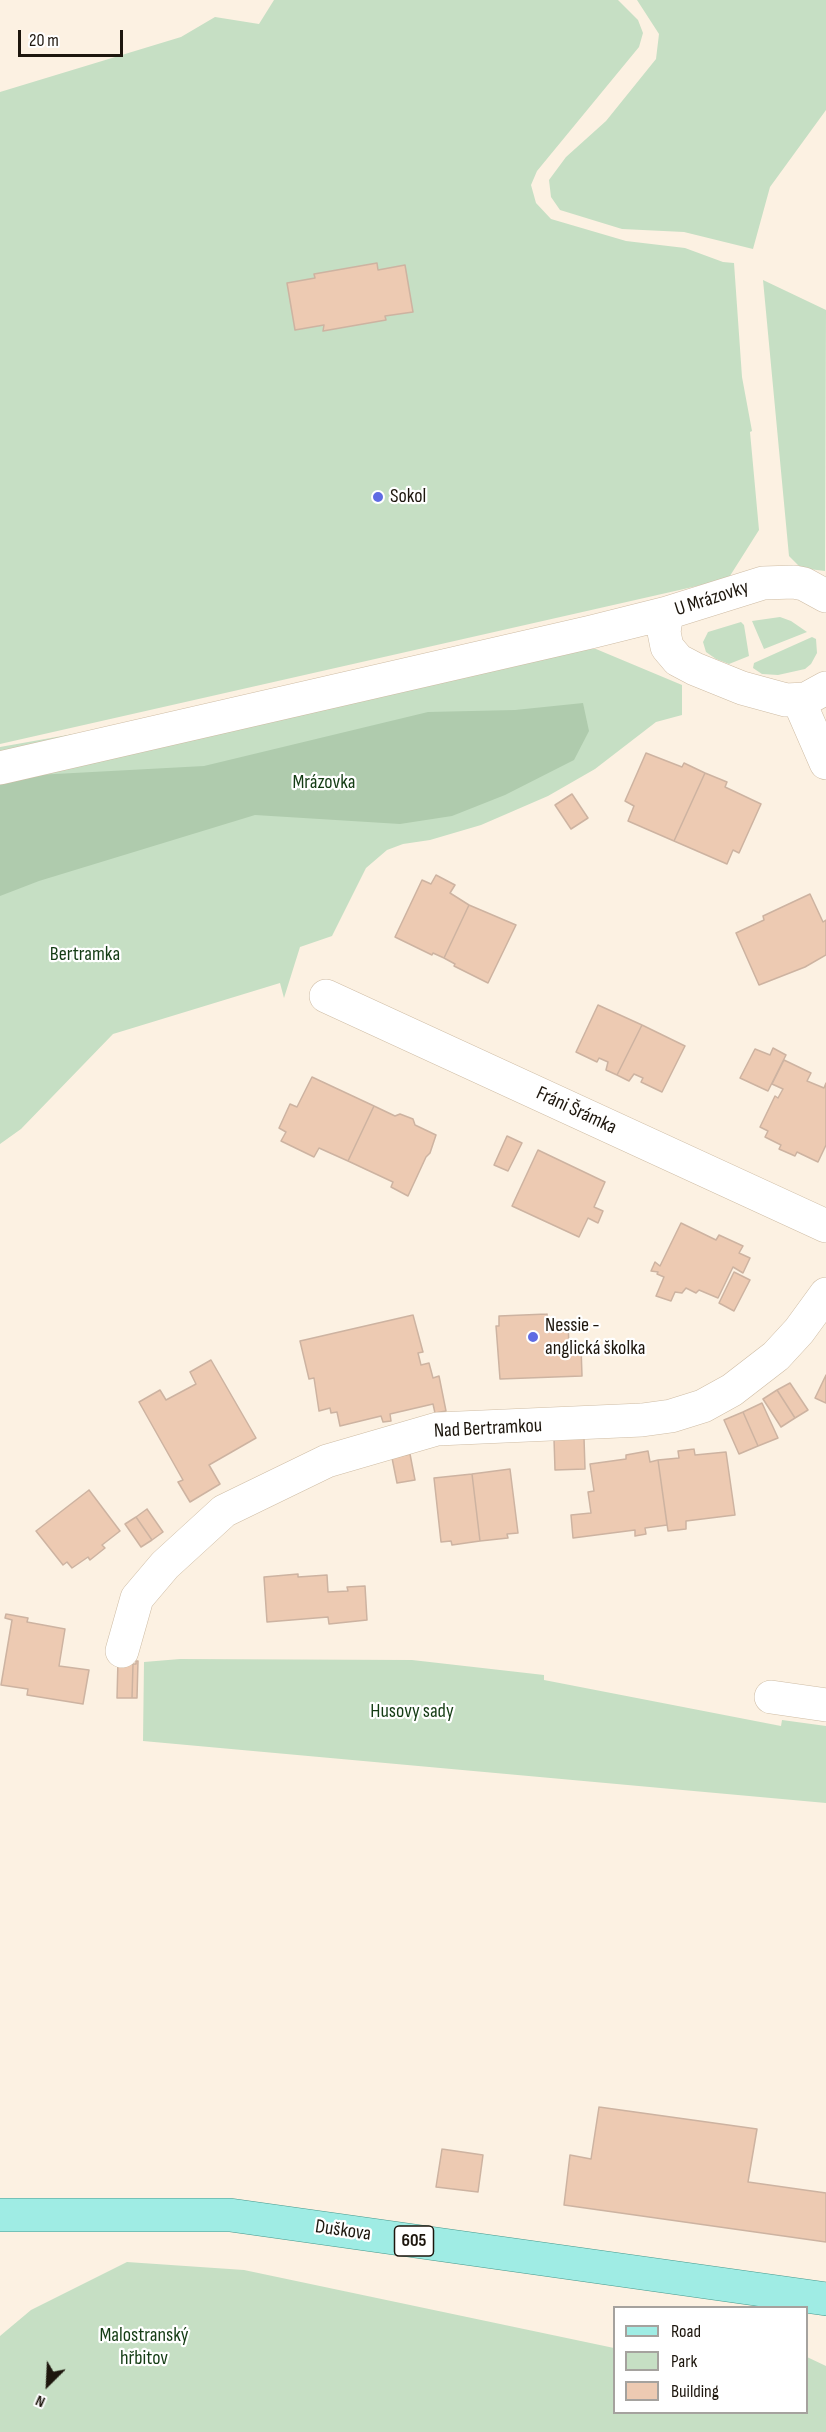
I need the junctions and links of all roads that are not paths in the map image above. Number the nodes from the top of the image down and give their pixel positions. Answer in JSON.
{"nodes":[{"id":1,"x":826,"y":596,"type":"edge"},
{"id":2,"x":667,"y":613,"type":"junction"},
{"id":3,"x":812,"y":694,"type":"edge"},
{"id":4,"x":826,"y":763,"type":"edge"},
{"id":5,"x":0,"y":768,"type":"edge"},
{"id":6,"x":326,"y":996,"type":"dead end"},
{"id":7,"x":826,"y":1227,"type":"edge"},
{"id":8,"x":826,"y":1294,"type":"edge"},
{"id":9,"x":122,"y":1651,"type":"dead end"},
{"id":10,"x":771,"y":1696,"type":"dead end"},
{"id":11,"x":826,"y":1705,"type":"edge"},
{"id":12,"x":0,"y":2215,"type":"edge"},
{"id":13,"x":826,"y":2299,"type":"edge"}],
"edges":[{"from":1,"to":2,"type":"street","name":"U Mrázovky"},
{"from":2,"to":3,"type":"street","name":"U Mrázovky"},
{"from":2,"to":5,"type":"street"},
{"from":3,"to":4,"type":"street"},
{"from":6,"to":7,"type":"street","name":"Fráni Šrámka"},
{"from":8,"to":9,"type":"street","name":"Nad Bertramkou"},
{"from":10,"to":11,"type":"street"},
{"from":12,"to":13,"type":"main road","name":"Duškova","number":"605"}]}
